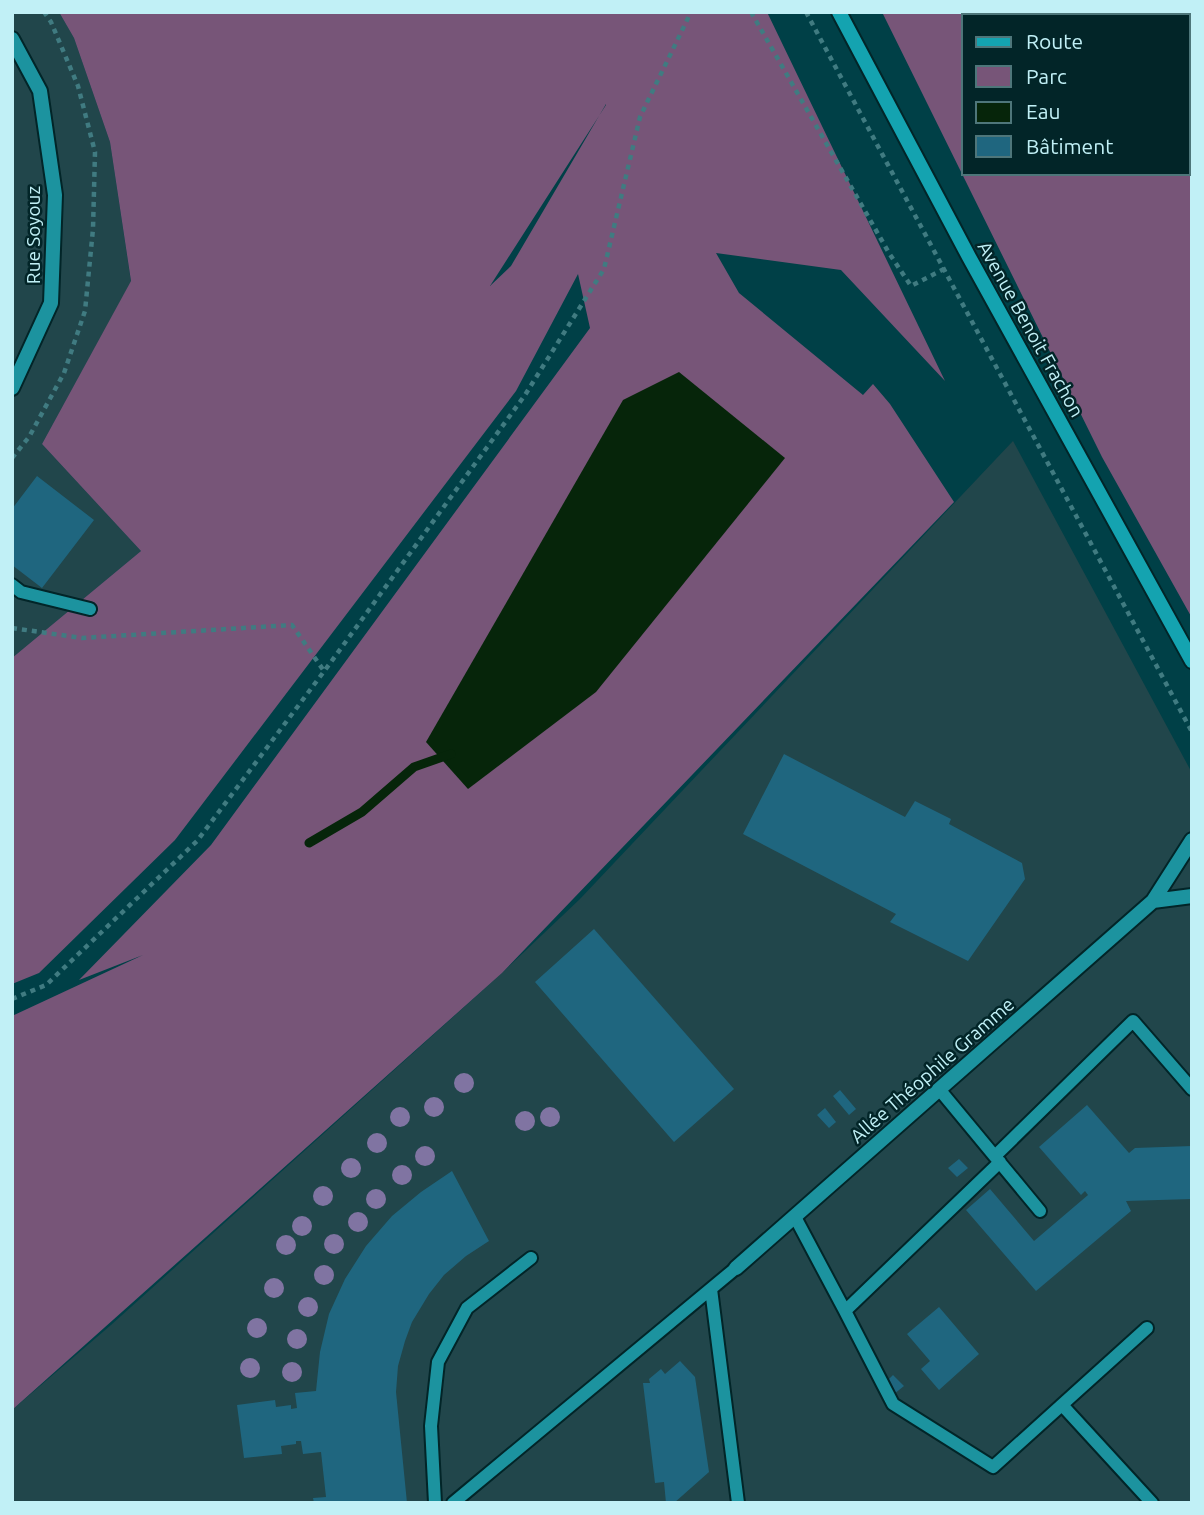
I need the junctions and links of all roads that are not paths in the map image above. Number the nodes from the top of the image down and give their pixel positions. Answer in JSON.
{"nodes":[{"id":1,"x":839,"y":12,"type":"edge"},
{"id":2,"x":12,"y":39,"type":"edge"},
{"id":3,"x":12,"y":388,"type":"edge"},
{"id":4,"x":12,"y":585,"type":"edge"},
{"id":5,"x":90,"y":609,"type":"dead end"},
{"id":6,"x":1192,"y":662,"type":"edge"},
{"id":7,"x":1192,"y":840,"type":"edge"},
{"id":8,"x":1192,"y":896,"type":"edge"},
{"id":9,"x":1153,"y":901,"type":"junction"},
{"id":10,"x":939,"y":1089,"type":"junction"},
{"id":11,"x":1192,"y":1089,"type":"edge"},
{"id":12,"x":998,"y":1159,"type":"junction"},
{"id":13,"x":1040,"y":1211,"type":"dead end"},
{"id":14,"x":795,"y":1217,"type":"junction"},
{"id":15,"x":531,"y":1258,"type":"dead end"},
{"id":16,"x":736,"y":1268,"type":"joint"},
{"id":17,"x":711,"y":1289,"type":"junction"},
{"id":18,"x":845,"y":1311,"type":"junction"},
{"id":19,"x":1147,"y":1328,"type":"dead end"},
{"id":20,"x":1063,"y":1406,"type":"junction"},
{"id":21,"x":435,"y":1503,"type":"edge"},
{"id":22,"x":453,"y":1503,"type":"edge"},
{"id":23,"x":738,"y":1503,"type":"edge"},
{"id":24,"x":1152,"y":1503,"type":"edge"}],
"edges":[{"from":1,"to":6,"type":"main road","name":"Avenue Benoit Frachon"},
{"from":2,"to":3,"type":"street","name":"Rue Soyouz"},
{"from":4,"to":5,"type":"lane"},
{"from":7,"to":9,"type":"street","name":"Allée Théophile Gramme"},
{"from":8,"to":9,"type":"street"},
{"from":9,"to":10,"type":"street","name":"Allée Théophile Gramme"},
{"from":10,"to":12,"type":"lane"},
{"from":10,"to":14,"type":"street","name":"Allée Théophile Gramme"},
{"from":11,"to":12,"type":"lane"},
{"from":12,"to":13,"type":"lane"},
{"from":12,"to":18,"type":"lane"},
{"from":14,"to":16,"type":"street","name":"Allée Théophile Gramme"},
{"from":14,"to":18,"type":"lane"},
{"from":15,"to":21,"type":"lane"},
{"from":16,"to":17,"type":"lane"},
{"from":17,"to":22,"type":"lane"},
{"from":17,"to":23,"type":"lane"},
{"from":18,"to":20,"type":"lane"},
{"from":19,"to":20,"type":"lane"},
{"from":20,"to":24,"type":"lane"}]}
